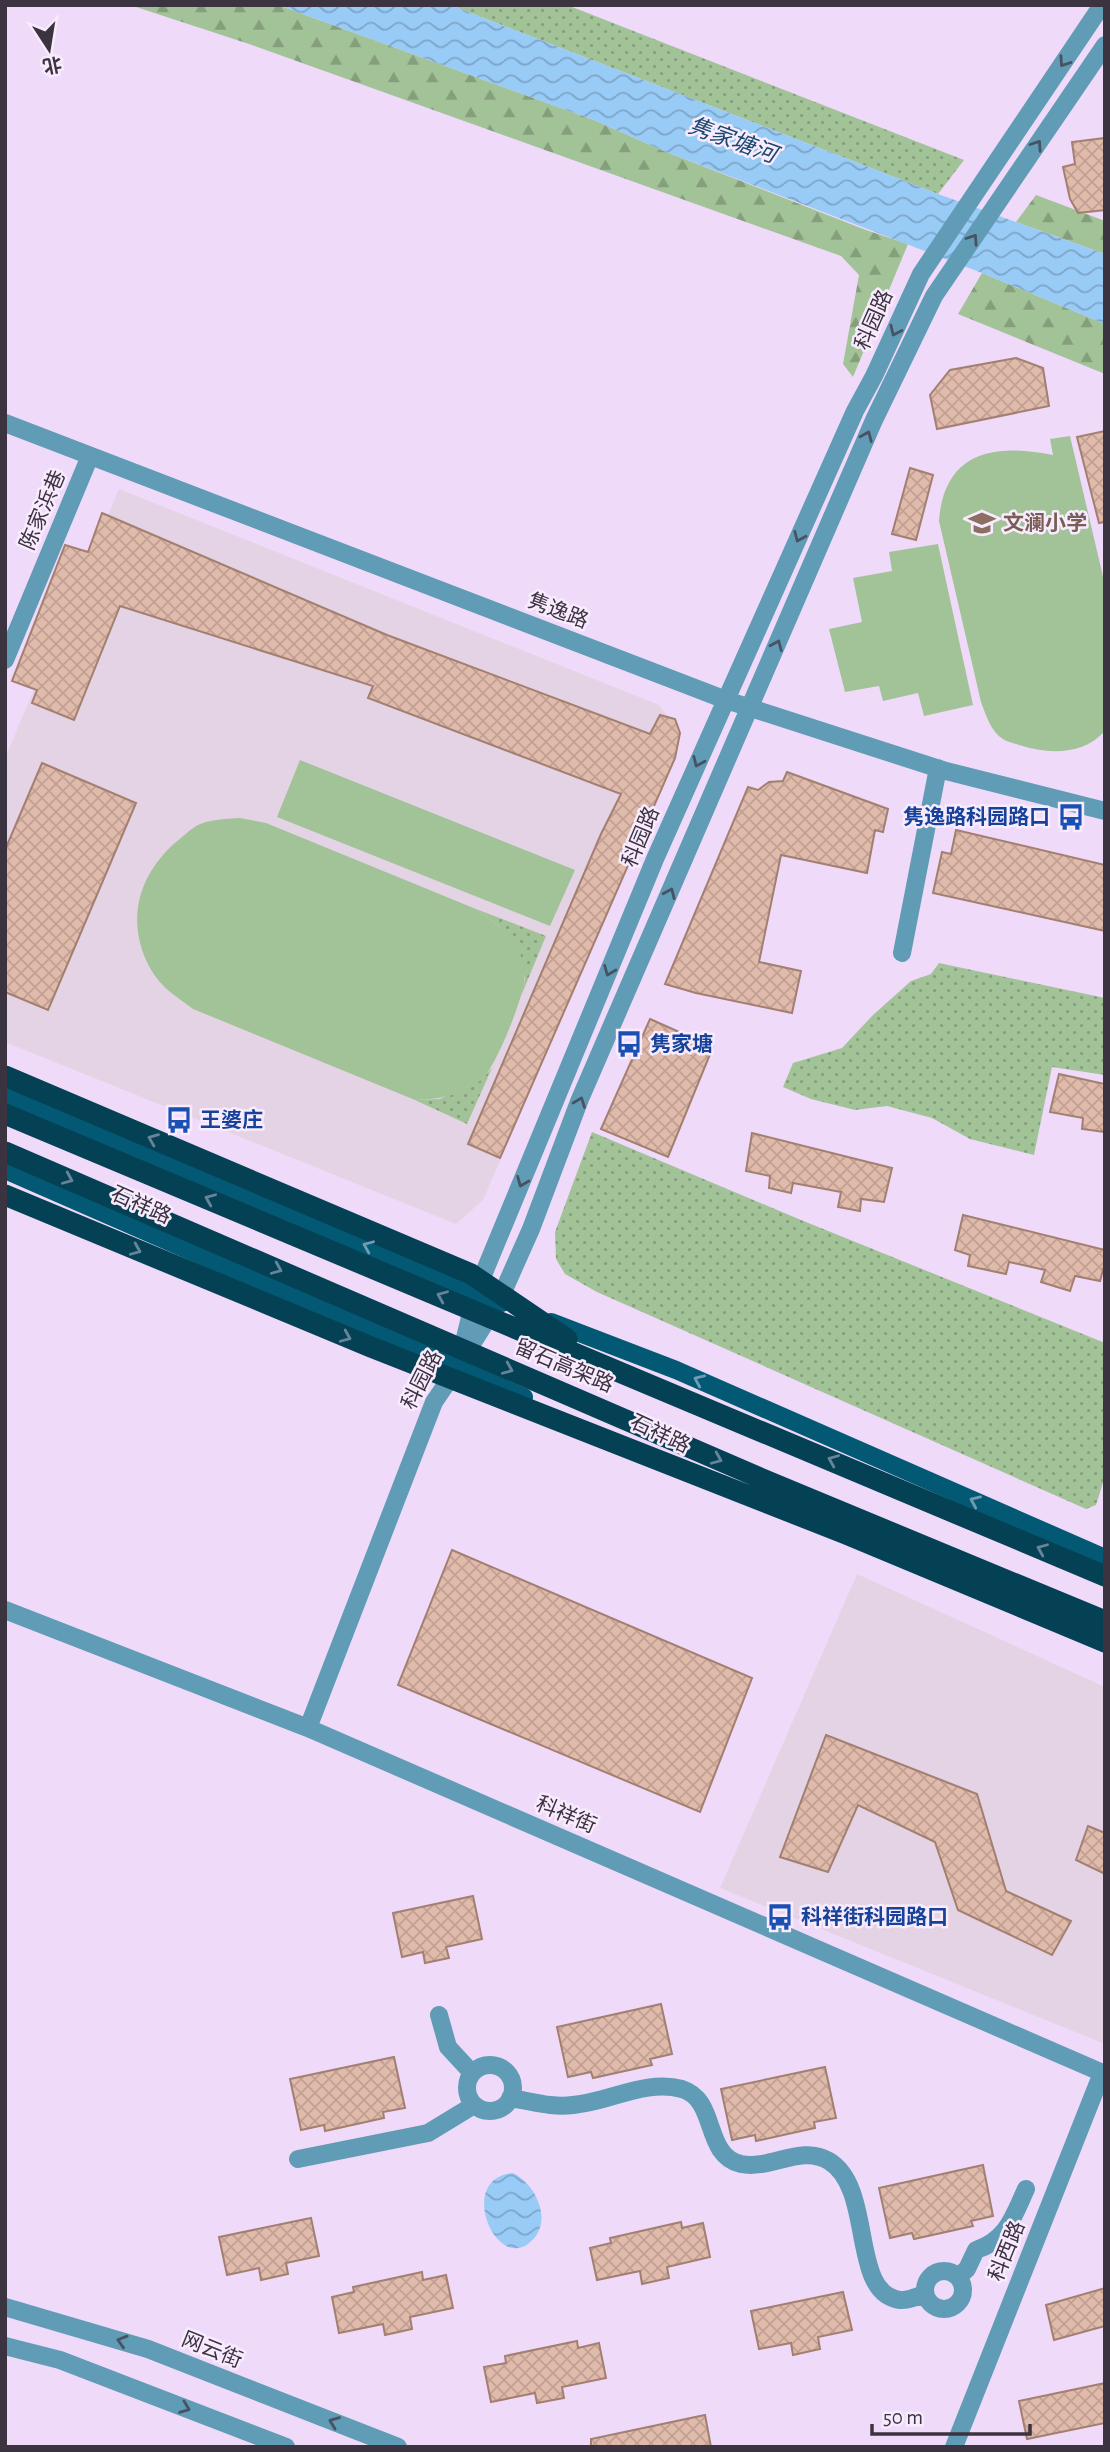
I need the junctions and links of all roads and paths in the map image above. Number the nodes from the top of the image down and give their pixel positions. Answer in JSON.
{"nodes":[{"id":1,"x":1102,"y":5,"type":"edge"},
{"id":2,"x":1105,"y":45,"type":"edge"},
{"id":3,"x":5,"y":423,"type":"edge"},
{"id":4,"x":90,"y":456,"type":"junction"},
{"id":5,"x":5,"y":660,"type":"edge"},
{"id":6,"x":726,"y":700,"type":"junction"},
{"id":7,"x":750,"y":708,"type":"junction"},
{"id":8,"x":938,"y":768,"type":"junction"},
{"id":9,"x":1105,"y":811,"type":"edge"},
{"id":10,"x":902,"y":953,"type":"dead end"},
{"id":11,"x":5,"y":1076,"type":"edge"},
{"id":12,"x":5,"y":1095,"type":"edge"},
{"id":13,"x":5,"y":1114,"type":"edge"},
{"id":14,"x":5,"y":1152,"type":"edge"},
{"id":15,"x":5,"y":1170,"type":"edge"},
{"id":16,"x":5,"y":1195,"type":"edge"},
{"id":17,"x":476,"y":1292,"type":"junction"},
{"id":18,"x":499,"y":1301,"type":"junction"},
{"id":19,"x":607,"y":1365,"type":"junction"},
{"id":20,"x":458,"y":1367,"type":"junction"},
{"id":21,"x":1105,"y":1558,"type":"edge"},
{"id":22,"x":1105,"y":1576,"type":"edge"},
{"id":23,"x":5,"y":1610,"type":"edge"},
{"id":24,"x":1105,"y":1621,"type":"edge"},
{"id":25,"x":1105,"y":1642,"type":"edge"},
{"id":26,"x":1105,"y":1651,"type":"edge"},
{"id":27,"x":308,"y":1728,"type":"junction"},
{"id":28,"x":439,"y":2015,"type":"dead end"},
{"id":29,"x":472,"y":2073,"type":"junction"},
{"id":30,"x":1103,"y":2073,"type":"edge"},
{"id":31,"x":510,"y":2098,"type":"junction"},
{"id":32,"x":474,"y":2105,"type":"junction"},
{"id":33,"x":298,"y":2160,"type":"dead end"},
{"id":34,"x":1026,"y":2189,"type":"dead end"},
{"id":35,"x":958,"y":2277,"type":"junction"},
{"id":36,"x":925,"y":2294,"type":"junction"},
{"id":37,"x":5,"y":2306,"type":"edge"},
{"id":38,"x":5,"y":2346,"type":"edge"},
{"id":39,"x":286,"y":2447,"type":"edge"},
{"id":40,"x":398,"y":2447,"type":"edge"},
{"id":41,"x":954,"y":2447,"type":"edge"}],
"edges":[{"from":1,"to":6,"type":"street","name":"科园路","one_way":true},
{"from":7,"to":2,"type":"street","name":"科园路","one_way":true},
{"from":3,"to":4,"type":"street","name":"隽逸路"},
{"from":4,"to":5,"type":"street","name":"陈家浜巷"},
{"from":4,"to":6,"type":"street","name":"隽逸路"},
{"from":6,"to":7,"type":"street","name":"隽逸路"},
{"from":6,"to":17,"type":"street","name":"科园路","one_way":true},
{"from":7,"to":8,"type":"street","name":"隽逸路"},
{"from":18,"to":7,"type":"street","name":"科园路","one_way":true},
{"from":8,"to":9,"type":"street","name":"隽逸路"},
{"from":8,"to":10,"type":"street"},
{"from":19,"to":11,"type":"highway","one_way":true,"bridge":true},
{"from":17,"to":12,"type":"main road","one_way":true},
{"from":19,"to":13,"type":"highway","name":"留石高架路","one_way":true,"bridge":true},
{"from":14,"to":24,"type":"highway","name":"留石高架路","one_way":true,"bridge":true},
{"from":15,"to":20,"type":"main road","name":"石祥路"},
{"from":16,"to":25,"type":"highway","one_way":true,"bridge":true},
{"from":17,"to":18,"type":"main road"},
{"from":17,"to":20,"type":"street","name":"科园路"},
{"from":18,"to":20,"type":"street","name":"科园路"},
{"from":21,"to":18,"type":"main road","one_way":true},
{"from":22,"to":19,"type":"highway","name":"留石高架路","one_way":true,"bridge":true},
{"from":20,"to":26,"type":"main road","name":"石祥路"},
{"from":20,"to":27,"type":"street","name":"科园路"},
{"from":23,"to":27,"type":"street","name":"科祥街"},
{"from":27,"to":30,"type":"street","name":"科祥街"},
{"from":28,"to":29,"type":"street"},
{"from":29,"to":31,"type":"street"},
{"from":29,"to":32,"type":"street"},
{"from":30,"to":41,"type":"street","name":"科西路"},
{"from":31,"to":32,"type":"street"},
{"from":31,"to":36,"type":"street"},
{"from":32,"to":33,"type":"street"},
{"from":34,"to":35,"type":"street"},
{"from":35,"to":36,"type":"street"},
{"from":35,"to":36,"type":"street"},
{"from":40,"to":37,"type":"street","name":"网云街","one_way":true},
{"from":38,"to":39,"type":"street","one_way":true}]}
